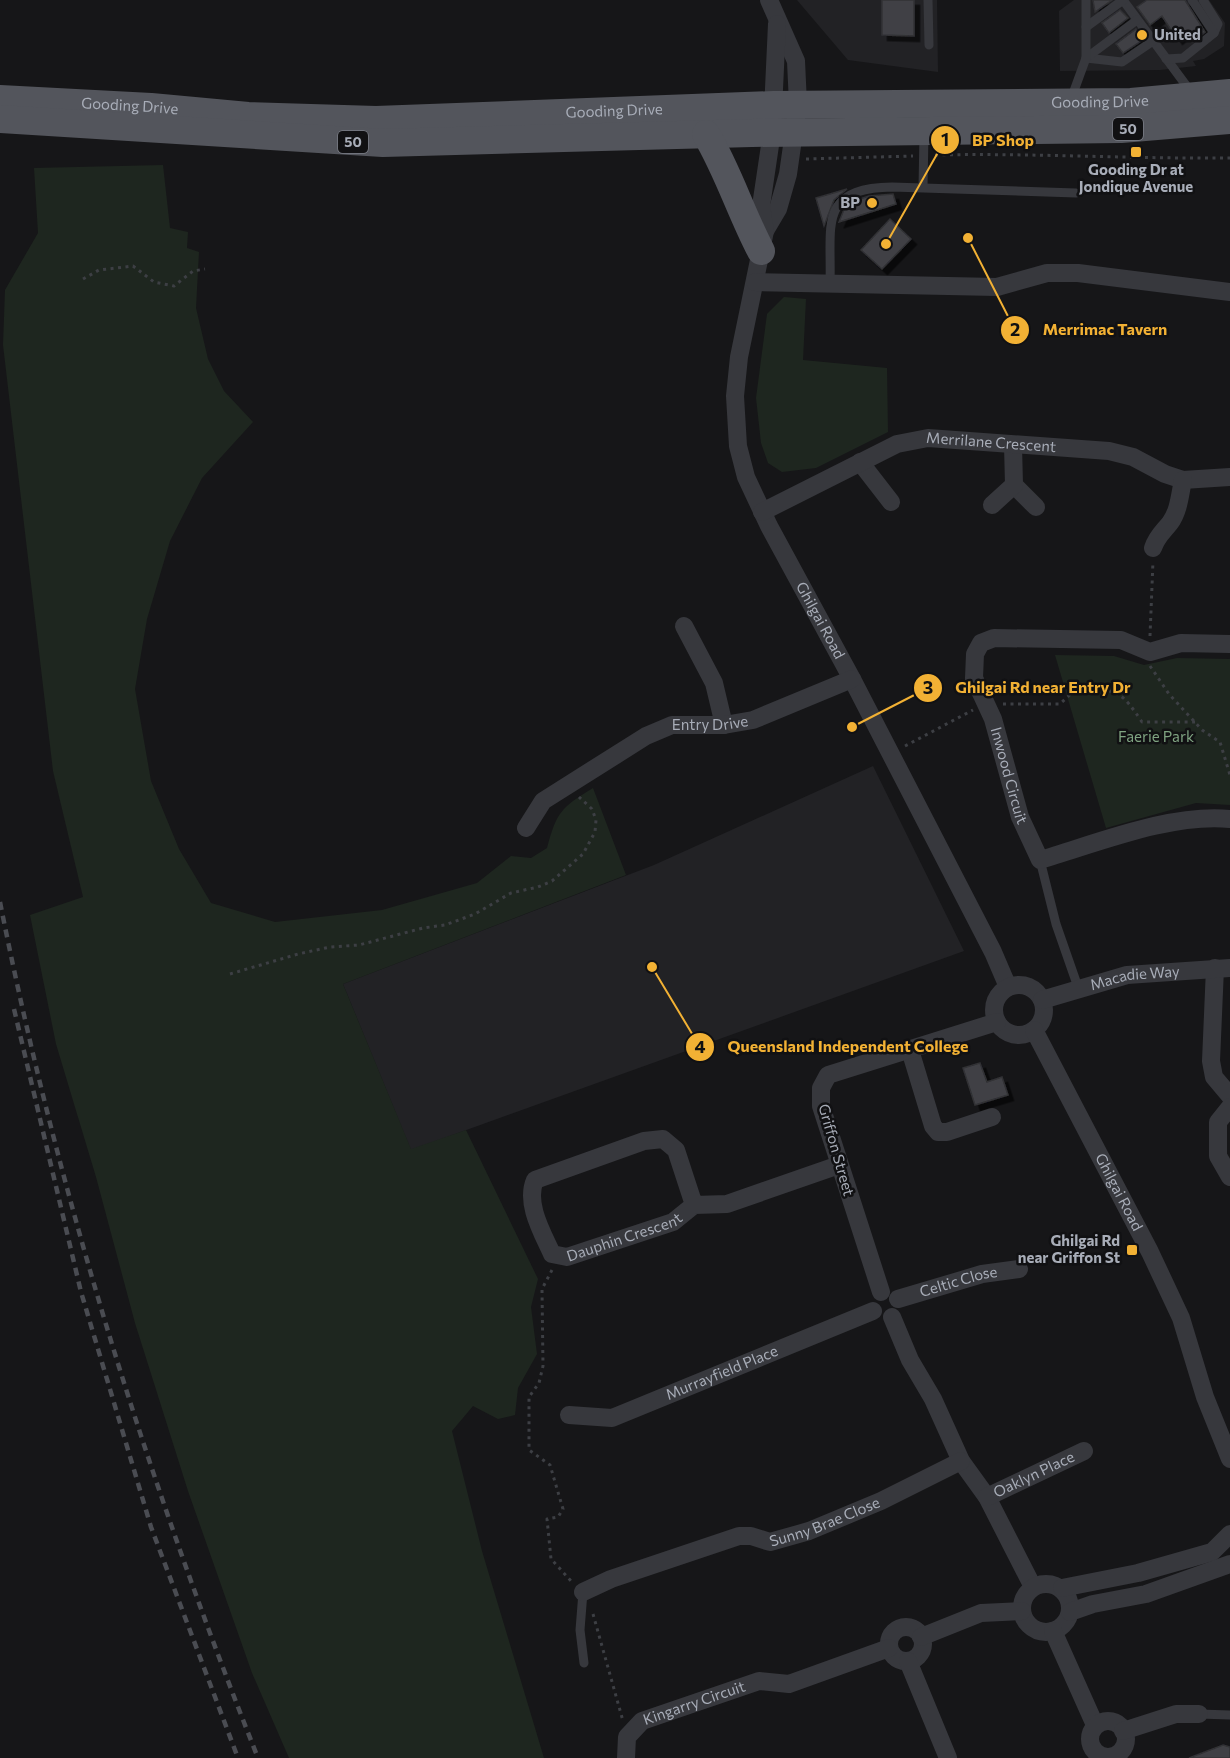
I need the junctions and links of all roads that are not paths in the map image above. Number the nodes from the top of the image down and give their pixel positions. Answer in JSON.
{"nodes":[{"id":1,"x":769,"y":0,"type":"edge"},
{"id":2,"x":928,"y":0,"type":"edge"},
{"id":3,"x":1086,"y":0,"type":"edge"},
{"id":4,"x":1123,"y":0,"type":"edge"},
{"id":5,"x":1192,"y":0,"type":"edge"},
{"id":6,"x":1203,"y":0,"type":"edge"},
{"id":7,"x":1137,"y":20,"type":"junction"},
{"id":8,"x":1086,"y":27,"type":"junction"},
{"id":9,"x":1214,"y":33,"type":"junction"},
{"id":10,"x":1153,"y":41,"type":"junction"},
{"id":11,"x":928,"y":45,"type":"dead end"},
{"id":12,"x":1086,"y":58,"type":"junction"},
{"id":13,"x":1166,"y":58,"type":"junction"},
{"id":14,"x":1230,"y":93,"type":"edge"},
{"id":15,"x":1194,"y":96,"type":"junction"},
{"id":16,"x":0,"y":99,"type":"edge"},
{"id":17,"x":1069,"y":104,"type":"junction"},
{"id":18,"x":0,"y":119,"type":"edge"},
{"id":19,"x":1230,"y":120,"type":"edge"},
{"id":20,"x":789,"y":127,"type":"junction"},
{"id":21,"x":706,"y":134,"type":"junction"},
{"id":22,"x":924,"y":144,"type":"junction"},
{"id":23,"x":924,"y":187,"type":"junction"},
{"id":24,"x":1076,"y":193,"type":"dead end"},
{"id":25,"x":763,"y":241,"type":"junction"},
{"id":26,"x":755,"y":282,"type":"junction"},
{"id":27,"x":830,"y":284,"type":"junction"},
{"id":28,"x":1230,"y":292,"type":"edge"},
{"id":29,"x":1013,"y":446,"type":"junction"},
{"id":30,"x":860,"y":462,"type":"junction"},
{"id":31,"x":1230,"y":477,"type":"edge"},
{"id":32,"x":1183,"y":480,"type":"junction"},
{"id":33,"x":1014,"y":485,"type":"junction"},
{"id":34,"x":891,"y":502,"type":"dead end"},
{"id":35,"x":992,"y":504,"type":"dead end"},
{"id":36,"x":1036,"y":507,"type":"dead end"},
{"id":37,"x":762,"y":512,"type":"junction"},
{"id":38,"x":1153,"y":548,"type":"road end"},
{"id":39,"x":684,"y":626,"type":"dead end"},
{"id":40,"x":1230,"y":644,"type":"edge"},
{"id":41,"x":852,"y":679,"type":"junction"},
{"id":42,"x":724,"y":726,"type":"junction"},
{"id":43,"x":1230,"y":819,"type":"edge"},
{"id":44,"x":526,"y":828,"type":"dead end"},
{"id":45,"x":1040,"y":860,"type":"junction"},
{"id":46,"x":1222,"y":968,"type":"edge"},
{"id":47,"x":1008,"y":987,"type":"junction"},
{"id":48,"x":1079,"y":990,"type":"junction"},
{"id":49,"x":1042,"y":1000,"type":"junction"},
{"id":50,"x":997,"y":1022,"type":"junction"},
{"id":51,"x":1034,"y":1030,"type":"junction"},
{"id":52,"x":910,"y":1050,"type":"junction"},
{"id":53,"x":1230,"y":1096,"type":"edge"},
{"id":54,"x":1230,"y":1107,"type":"edge"},
{"id":55,"x":992,"y":1117,"type":"dead end"},
{"id":56,"x":839,"y":1165,"type":"junction"},
{"id":57,"x":1230,"y":1177,"type":"edge"},
{"id":58,"x":694,"y":1205,"type":"junction"},
{"id":59,"x":1019,"y":1269,"type":"dead end"},
{"id":60,"x":881,"y":1292,"type":"junction"},
{"id":61,"x":898,"y":1299,"type":"junction"},
{"id":62,"x":873,"y":1311,"type":"junction"},
{"id":63,"x":892,"y":1317,"type":"junction"},
{"id":64,"x":569,"y":1415,"type":"dead end"},
{"id":65,"x":1084,"y":1451,"type":"dead end"},
{"id":66,"x":1230,"y":1459,"type":"edge"},
{"id":67,"x":961,"y":1461,"type":"junction"},
{"id":68,"x":987,"y":1497,"type":"junction"},
{"id":69,"x":1230,"y":1534,"type":"edge"},
{"id":70,"x":1230,"y":1564,"type":"edge"},
{"id":71,"x":1034,"y":1587,"type":"junction"},
{"id":72,"x":1062,"y":1588,"type":"junction"},
{"id":73,"x":583,"y":1592,"type":"joint"},
{"id":74,"x":1022,"y":1611,"type":"junction"},
{"id":75,"x":1070,"y":1612,"type":"junction"},
{"id":76,"x":1053,"y":1631,"type":"junction"},
{"id":77,"x":921,"y":1636,"type":"junction"},
{"id":78,"x":889,"y":1648,"type":"junction"},
{"id":79,"x":908,"y":1661,"type":"junction"},
{"id":80,"x":584,"y":1663,"type":"dead end"},
{"id":81,"x":1199,"y":1714,"type":"joint"},
{"id":82,"x":1230,"y":1715,"type":"edge"},
{"id":83,"x":1095,"y":1725,"type":"junction"},
{"id":84,"x":1123,"y":1731,"type":"junction"},
{"id":85,"x":626,"y":1758,"type":"edge"},
{"id":86,"x":948,"y":1758,"type":"edge"},
{"id":87,"x":1113,"y":1758,"type":"edge"}],
"edges":[{"from":1,"to":20,"type":"street","name":"Ghilgai Road"},
{"from":2,"to":11,"type":"lane"},
{"from":3,"to":8,"type":"lane"},
{"from":4,"to":7,"type":"lane"},
{"from":4,"to":8,"type":"lane"},
{"from":5,"to":9,"type":"lane"},
{"from":6,"to":9,"type":"lane"},
{"from":7,"to":10,"type":"lane"},
{"from":7,"to":12,"type":"lane"},
{"from":8,"to":12,"type":"lane"},
{"from":9,"to":13,"type":"lane"},
{"from":10,"to":12,"type":"lane"},
{"from":10,"to":13,"type":"lane"},
{"from":12,"to":17,"type":"lane"},
{"from":13,"to":15,"type":"lane"},
{"from":14,"to":15,"type":"main road","name":"Gooding Drive","number":"50"},
{"from":15,"to":17,"type":"main road","name":"Gooding Drive","number":"50"},
{"from":16,"to":20,"type":"main road","name":"Gooding Drive","number":"50"},
{"from":17,"to":20,"type":"main road","name":"Gooding Drive","number":"50"},
{"from":18,"to":21,"type":"main road","name":"Gooding Drive","number":"50"},
{"from":19,"to":22,"type":"main road","name":"Gooding Drive","number":"50"},
{"from":20,"to":21,"type":"main road","name":"Gooding Drive","number":"50"},
{"from":20,"to":22,"type":"main road","name":"Gooding Drive","number":"50"},
{"from":20,"to":25,"type":"street","name":"Ghilgai Road"},
{"from":21,"to":25,"type":"main road"},
{"from":22,"to":23,"type":"lane"},
{"from":23,"to":24,"type":"lane"},
{"from":23,"to":27,"type":"lane"},
{"from":25,"to":26,"type":"street","name":"Ghilgai Road"},
{"from":26,"to":27,"type":"street"},
{"from":26,"to":37,"type":"street","name":"Ghilgai Road"},
{"from":27,"to":28,"type":"street"},
{"from":29,"to":30,"type":"street","name":"Merrilane Crescent"},
{"from":29,"to":32,"type":"street","name":"Merrilane Crescent"},
{"from":29,"to":33,"type":"street"},
{"from":30,"to":34,"type":"street"},
{"from":30,"to":37,"type":"street","name":"Merrilane Crescent"},
{"from":31,"to":32,"type":"street","name":"Merrilane Crescent"},
{"from":32,"to":38,"type":"street"},
{"from":33,"to":35,"type":"street"},
{"from":33,"to":36,"type":"street"},
{"from":37,"to":41,"type":"street","name":"Ghilgai Road"},
{"from":39,"to":42,"type":"street"},
{"from":40,"to":45,"type":"street","name":"Inwood Circuit"},
{"from":41,"to":42,"type":"street","name":"Entry Drive"},
{"from":41,"to":47,"type":"street","name":"Ghilgai Road"},
{"from":42,"to":44,"type":"street","name":"Entry Drive"},
{"from":43,"to":45,"type":"street"},
{"from":45,"to":48,"type":"lane"},
{"from":46,"to":48,"type":"street","name":"Macadie Way"},
{"from":46,"to":53,"type":"street"},
{"from":47,"to":49,"type":"street"},
{"from":47,"to":50,"type":"street"},
{"from":48,"to":49,"type":"street","name":"Macadie Way"},
{"from":49,"to":51,"type":"street"},
{"from":50,"to":51,"type":"street"},
{"from":50,"to":52,"type":"street","name":"Griffon Street"},
{"from":51,"to":66,"type":"street","name":"Ghilgai Road"},
{"from":52,"to":55,"type":"street"},
{"from":52,"to":56,"type":"street","name":"Griffon Street"},
{"from":54,"to":57,"type":"street"},
{"from":56,"to":58,"type":"street","name":"Dauphin Crescent"},
{"from":56,"to":60,"type":"street","name":"Griffon Street"},
{"from":58,"to":58,"type":"street","name":"Dauphin Crescent"},
{"from":59,"to":61,"type":"street","name":"Celtic Close"},
{"from":60,"to":61,"type":"street"},
{"from":60,"to":62,"type":"street"},
{"from":61,"to":63,"type":"street"},
{"from":62,"to":63,"type":"street"},
{"from":62,"to":64,"type":"street","name":"Murrayfield Place"},
{"from":63,"to":67,"type":"street"},
{"from":65,"to":68,"type":"street","name":"Oaklyn Place"},
{"from":67,"to":68,"type":"street"},
{"from":67,"to":73,"type":"street","name":"Sunny Brae Close"},
{"from":68,"to":71,"type":"street"},
{"from":69,"to":72,"type":"street"},
{"from":70,"to":75,"type":"street"},
{"from":71,"to":72,"type":"street"},
{"from":71,"to":74,"type":"street"},
{"from":72,"to":75,"type":"street"},
{"from":73,"to":80,"type":"lane"},
{"from":74,"to":76,"type":"street"},
{"from":74,"to":77,"type":"street","name":"Kingarry Circuit"},
{"from":75,"to":76,"type":"street"},
{"from":76,"to":83,"type":"street"},
{"from":77,"to":78,"type":"street","name":"Kingarry Circuit"},
{"from":77,"to":79,"type":"street"},
{"from":78,"to":79,"type":"street"},
{"from":78,"to":85,"type":"street","name":"Kingarry Circuit"},
{"from":79,"to":86,"type":"street"},
{"from":81,"to":82,"type":"lane"},
{"from":81,"to":84,"type":"street"},
{"from":83,"to":84,"type":"street"},
{"from":83,"to":87,"type":"street"},
{"from":84,"to":87,"type":"street"}]}
